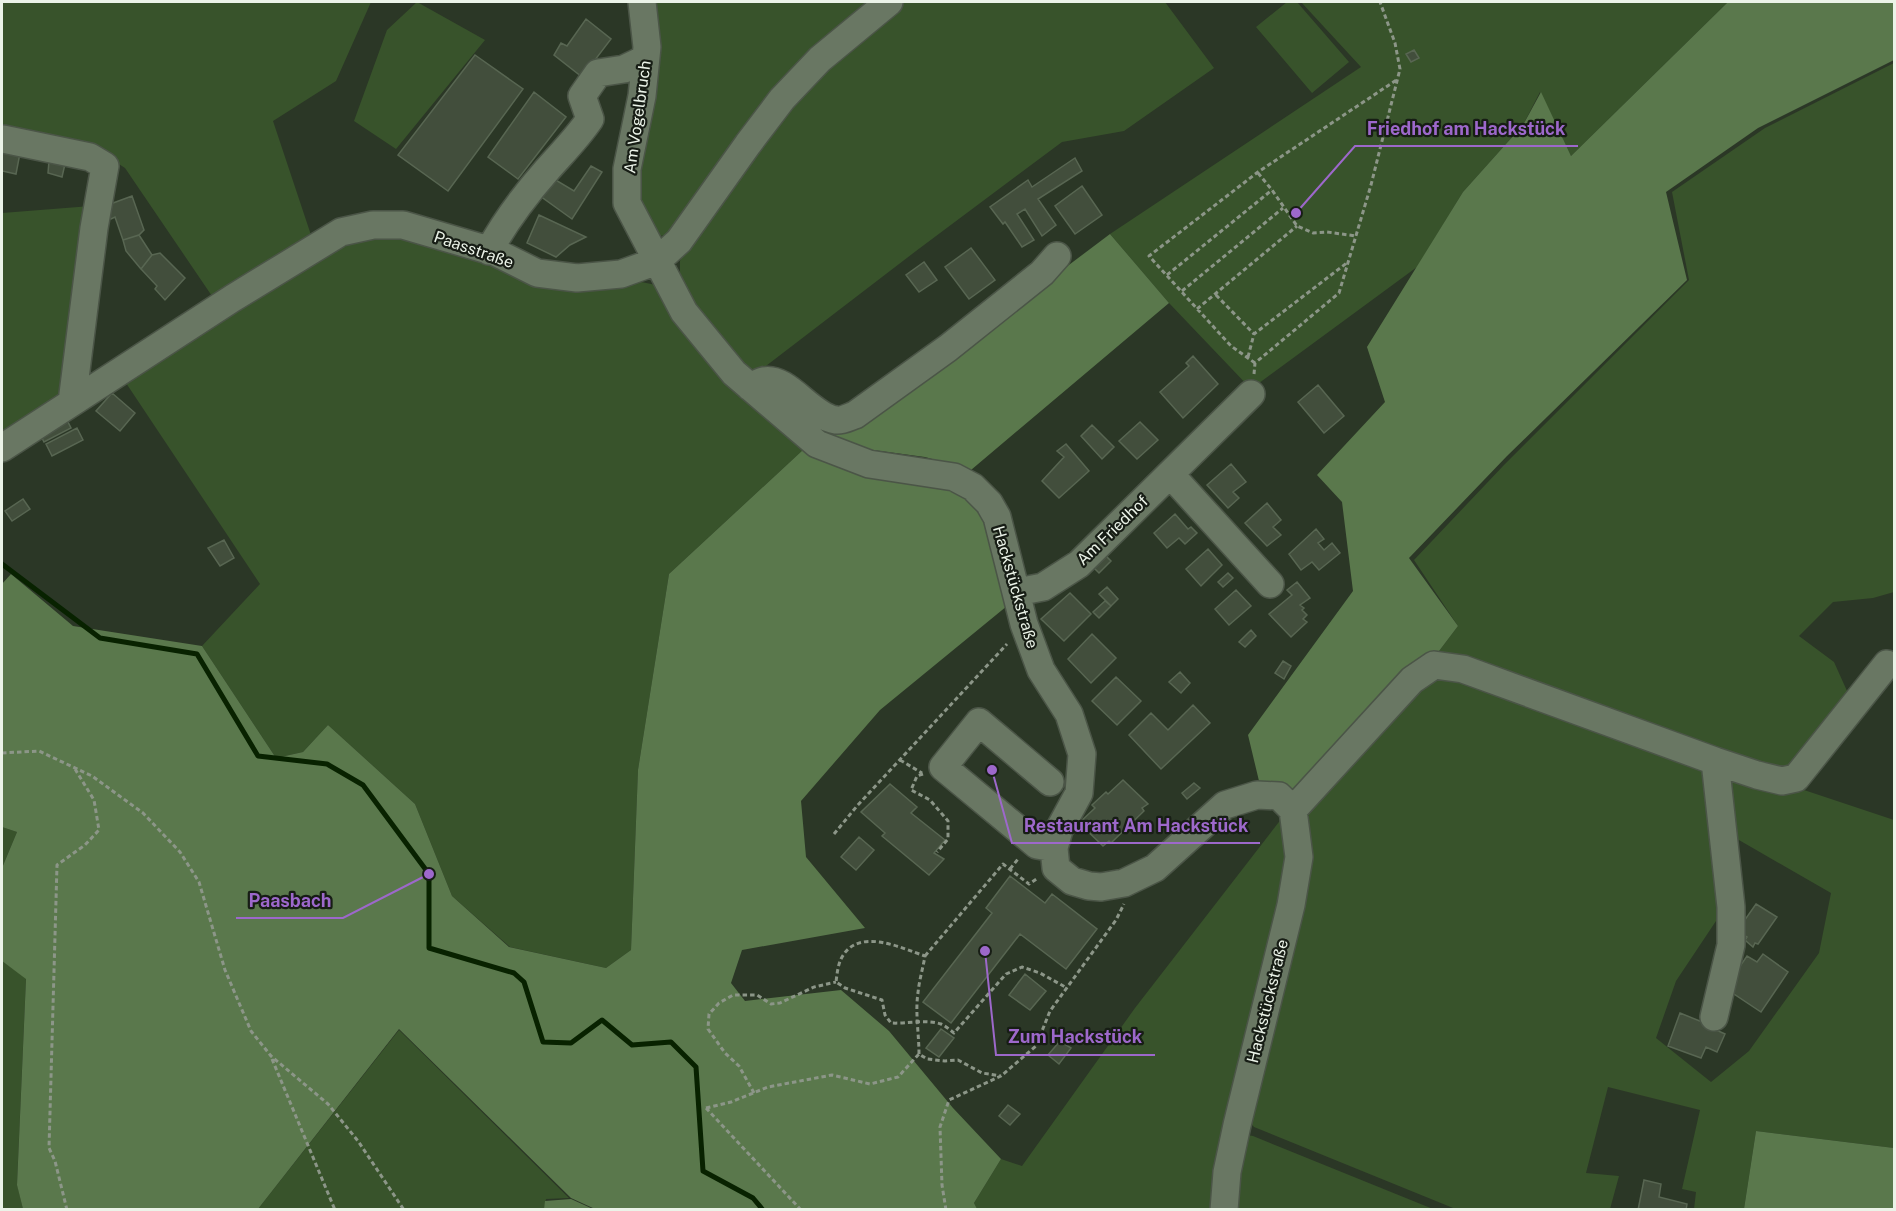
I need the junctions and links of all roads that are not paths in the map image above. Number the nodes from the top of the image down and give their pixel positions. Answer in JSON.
{"nodes":[{"id":1,"x":642,"y":2,"type":"edge"},
{"id":2,"x":889,"y":2,"type":"edge"},
{"id":3,"x":645,"y":59,"type":"junction"},
{"id":4,"x":3,"y":139,"type":"dead end"},
{"id":5,"x":489,"y":250,"type":"junction"},
{"id":6,"x":1057,"y":256,"type":"dead end"},
{"id":7,"x":657,"y":261,"type":"junction"},
{"id":8,"x":750,"y":387,"type":"junction"},
{"id":9,"x":1251,"y":394,"type":"road end"},
{"id":10,"x":72,"y":402,"type":"junction"},
{"id":11,"x":2,"y":448,"type":"edge"},
{"id":12,"x":1170,"y":474,"type":"junction"},
{"id":13,"x":1270,"y":584,"type":"dead end"},
{"id":14,"x":1017,"y":592,"type":"junction"},
{"id":15,"x":1887,"y":664,"type":"dead end"},
{"id":16,"x":1715,"y":761,"type":"junction"},
{"id":17,"x":1050,"y":782,"type":"dead end"},
{"id":18,"x":1293,"y":810,"type":"junction"},
{"id":19,"x":1055,"y":858,"type":"junction"},
{"id":20,"x":1714,"y":1017,"type":"dead end"},
{"id":21,"x":1224,"y":1209,"type":"edge"}],
"edges":[{"from":1,"to":3,"type":"street","name":"Am Vogelbruch"},
{"from":2,"to":7,"type":"street","name":"Paasstraße"},
{"from":3,"to":5,"type":"street"},
{"from":3,"to":7,"type":"street","name":"Am Vogelbruch"},
{"from":4,"to":10,"type":"street"},
{"from":5,"to":7,"type":"street","name":"Paasstraße"},
{"from":5,"to":10,"type":"street","name":"Paasstraße"},
{"from":6,"to":8,"type":"street"},
{"from":7,"to":8,"type":"street","name":"Hackstückstraße"},
{"from":8,"to":14,"type":"street","name":"Hackstückstraße"},
{"from":9,"to":12,"type":"street","name":"Am Friedhof"},
{"from":10,"to":11,"type":"street","name":"Paasstraße"},
{"from":12,"to":13,"type":"street"},
{"from":12,"to":14,"type":"street","name":"Am Friedhof"},
{"from":14,"to":19,"type":"street","name":"Hackstückstraße"},
{"from":15,"to":16,"type":"street"},
{"from":16,"to":18,"type":"street"},
{"from":16,"to":20,"type":"street"},
{"from":17,"to":19,"type":"street"},
{"from":18,"to":19,"type":"street"},
{"from":18,"to":21,"type":"street","name":"Hackstückstraße"}]}
